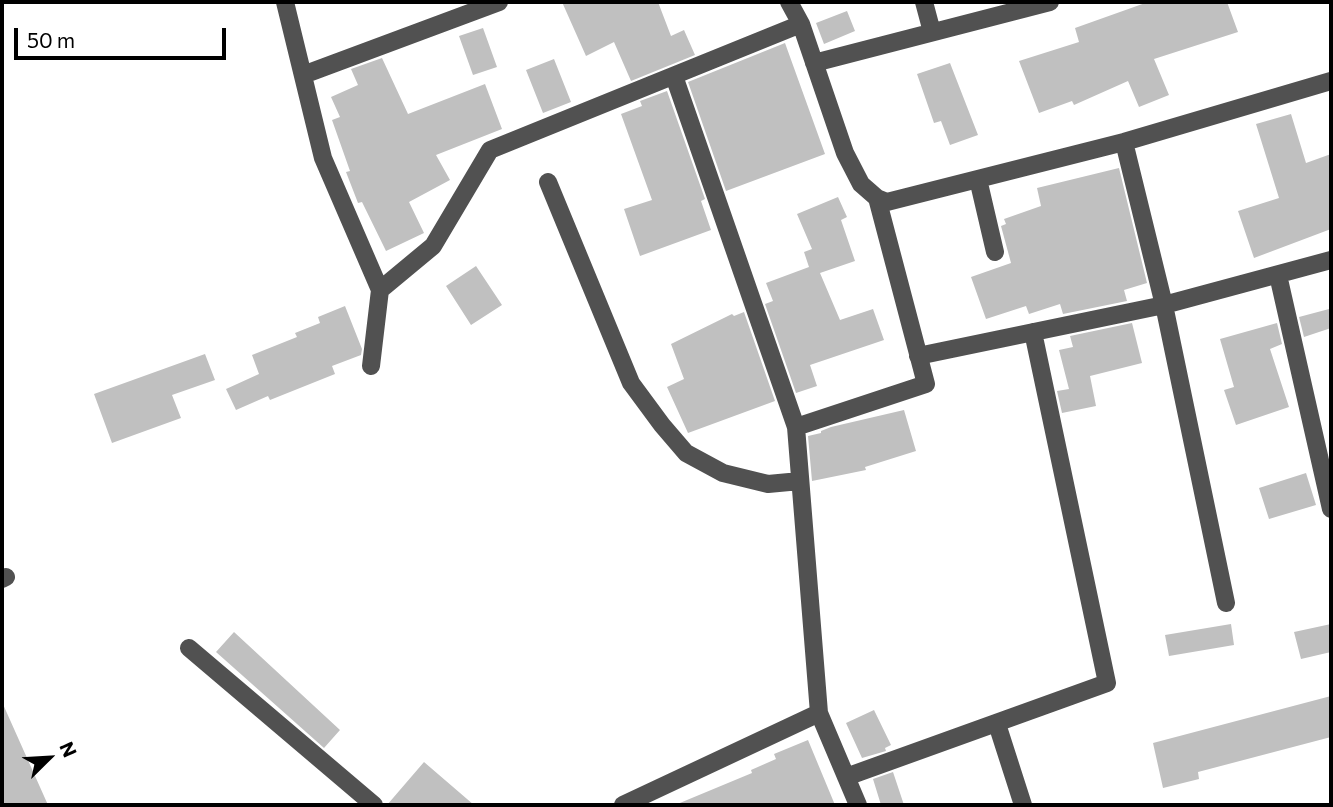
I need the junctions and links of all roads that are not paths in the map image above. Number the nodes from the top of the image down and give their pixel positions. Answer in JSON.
{"nodes":[{"id":1,"x":285,"y":2,"type":"edge"},
{"id":2,"x":499,"y":2,"type":"edge"},
{"id":3,"x":789,"y":2,"type":"edge"},
{"id":4,"x":925,"y":2,"type":"edge"},
{"id":5,"x":1050,"y":2,"type":"edge"},
{"id":6,"x":801,"y":24,"type":"junction"},
{"id":7,"x":932,"y":32,"type":"junction"},
{"id":8,"x":814,"y":63,"type":"junction"},
{"id":9,"x":303,"y":75,"type":"junction"},
{"id":10,"x":674,"y":76,"type":"junction"},
{"id":11,"x":1331,"y":81,"type":"edge"},
{"id":12,"x":1124,"y":142,"type":"junction"},
{"id":13,"x":978,"y":179,"type":"junction"},
{"id":14,"x":548,"y":183,"type":"dead end"},
{"id":15,"x":877,"y":198,"type":"junction"},
{"id":16,"x":995,"y":252,"type":"dead end"},
{"id":17,"x":1331,"y":260,"type":"edge"},
{"id":18,"x":1278,"y":275,"type":"junction"},
{"id":19,"x":380,"y":290,"type":"junction"},
{"id":20,"x":1164,"y":305,"type":"junction"},
{"id":21,"x":1033,"y":332,"type":"junction"},
{"id":22,"x":918,"y":356,"type":"junction"},
{"id":23,"x":371,"y":366,"type":"dead end"},
{"id":24,"x":796,"y":427,"type":"junction"},
{"id":25,"x":800,"y":481,"type":"junction"},
{"id":26,"x":1331,"y":509,"type":"edge"},
{"id":27,"x":1226,"y":603,"type":"dead end"},
{"id":28,"x":189,"y":649,"type":"dead end"},
{"id":29,"x":819,"y":713,"type":"junction"},
{"id":30,"x":997,"y":724,"type":"junction"},
{"id":31,"x":846,"y":777,"type":"junction"},
{"id":32,"x":374,"y":805,"type":"edge"},
{"id":33,"x":623,"y":805,"type":"edge"},
{"id":34,"x":858,"y":805,"type":"edge"},
{"id":35,"x":1023,"y":805,"type":"edge"}],
"edges":[{"from":1,"to":9,"type":"street"},
{"from":2,"to":9,"type":"street"},
{"from":3,"to":6,"type":"street"},
{"from":4,"to":7,"type":"street"},
{"from":5,"to":7,"type":"street"},
{"from":6,"to":8,"type":"street"},
{"from":6,"to":10,"type":"street"},
{"from":7,"to":8,"type":"street"},
{"from":8,"to":15,"type":"street"},
{"from":9,"to":19,"type":"street"},
{"from":10,"to":19,"type":"street"},
{"from":10,"to":24,"type":"street"},
{"from":11,"to":12,"type":"street"},
{"from":12,"to":13,"type":"street"},
{"from":12,"to":20,"type":"street"},
{"from":13,"to":15,"type":"street"},
{"from":13,"to":16,"type":"street"},
{"from":14,"to":25,"type":"street"},
{"from":15,"to":22,"type":"street"},
{"from":17,"to":18,"type":"street"},
{"from":18,"to":20,"type":"street"},
{"from":18,"to":26,"type":"street"},
{"from":19,"to":23,"type":"street"},
{"from":20,"to":21,"type":"street"},
{"from":20,"to":27,"type":"street"},
{"from":21,"to":22,"type":"street"},
{"from":21,"to":30,"type":"street"},
{"from":22,"to":24,"type":"street"},
{"from":24,"to":25,"type":"street"},
{"from":25,"to":29,"type":"street"},
{"from":28,"to":32,"type":"street"},
{"from":29,"to":31,"type":"street"},
{"from":29,"to":33,"type":"street"},
{"from":30,"to":31,"type":"street"},
{"from":30,"to":35,"type":"street"},
{"from":31,"to":34,"type":"street"}]}
